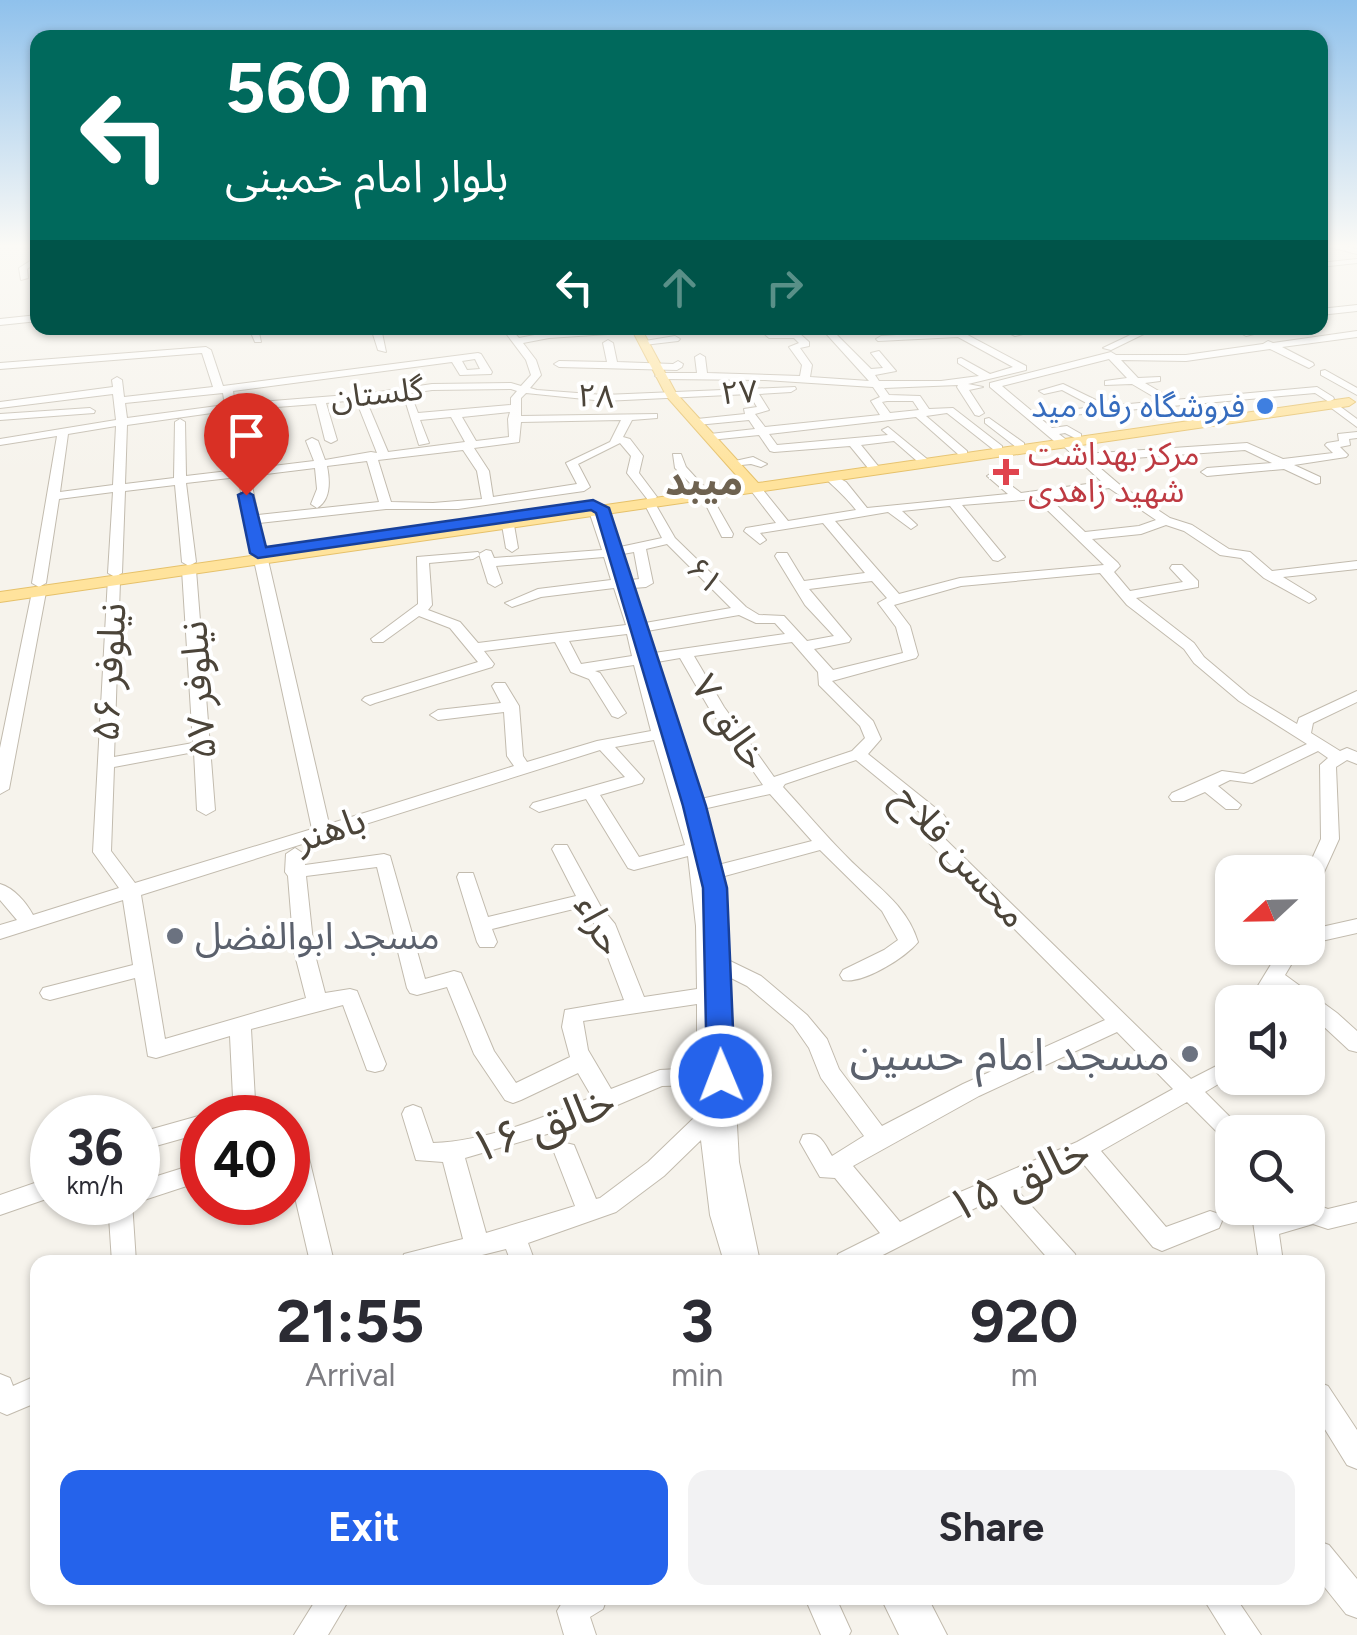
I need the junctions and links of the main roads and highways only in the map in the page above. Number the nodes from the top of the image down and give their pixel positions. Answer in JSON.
{"nodes":[{"id":1,"x":645,"y":335,"type":"edge"},
{"id":2,"x":1349,"y":399,"type":"edge"},
{"id":3,"x":1062,"y":438,"type":"junction"},
{"id":4,"x":876,"y":472,"type":"junction"},
{"id":5,"x":748,"y":477,"type":"junction"},
{"id":6,"x":703,"y":492,"type":"junction"},
{"id":7,"x":596,"y":510,"type":"junction"},
{"id":8,"x":329,"y":546,"type":"junction"},
{"id":9,"x":39,"y":588,"type":"junction"},
{"id":10,"x":0,"y":589,"type":"edge"},
{"id":11,"x":0,"y":597,"type":"edge"}],
"edges":[{"from":1,"to":5,"type":"main road"},
{"from":2,"to":3,"type":"main road"},
{"from":2,"to":3,"type":"main road"},
{"from":3,"to":4,"type":"main road"},
{"from":3,"to":4,"type":"main road"},
{"from":4,"to":5,"type":"main road"},
{"from":4,"to":5,"type":"main road"},
{"from":5,"to":6,"type":"main road"},
{"from":5,"to":6,"type":"main road"},
{"from":6,"to":7,"type":"main road"},
{"from":7,"to":8,"type":"main road"},
{"from":7,"to":8,"type":"main road"},
{"from":8,"to":9,"type":"main road"},
{"from":9,"to":10,"type":"main road"},
{"from":9,"to":11,"type":"main road"}]}
